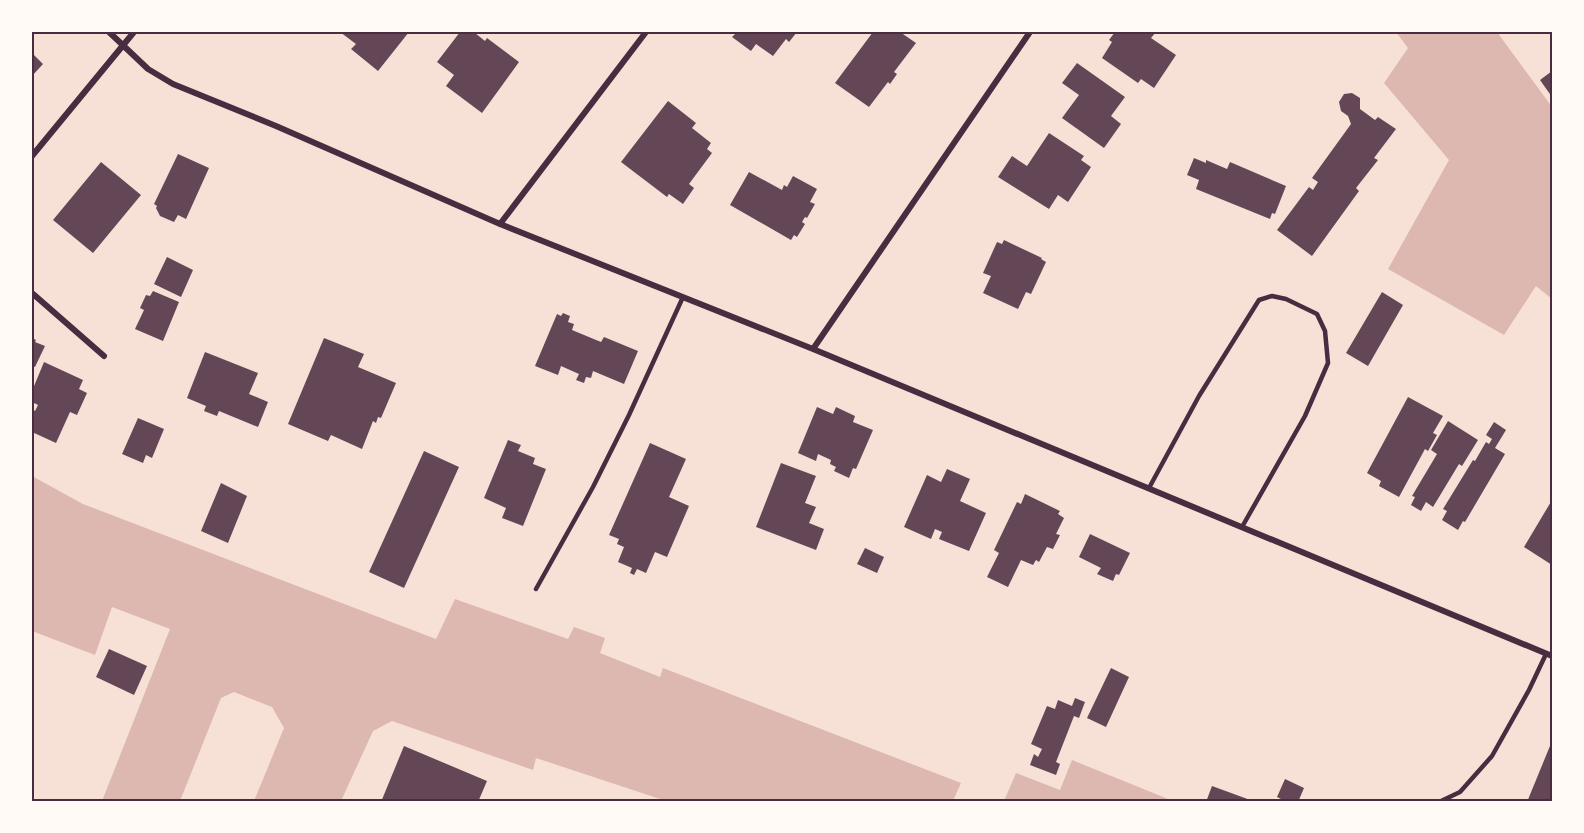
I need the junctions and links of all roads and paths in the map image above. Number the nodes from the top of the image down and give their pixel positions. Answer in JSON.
{"nodes":[{"id":1,"x":109,"y":32,"type":"edge"},
{"id":2,"x":134,"y":32,"type":"edge"},
{"id":3,"x":646,"y":32,"type":"edge"},
{"id":4,"x":1030,"y":32,"type":"edge"},
{"id":5,"x":123,"y":45,"type":"junction"},
{"id":6,"x":32,"y":156,"type":"edge"},
{"id":7,"x":500,"y":224,"type":"junction"},
{"id":8,"x":32,"y":293,"type":"edge"},
{"id":9,"x":682,"y":297,"type":"junction"},
{"id":10,"x":813,"y":349,"type":"junction"},
{"id":11,"x":104,"y":356,"type":"dead end"},
{"id":12,"x":1149,"y":488,"type":"junction"},
{"id":13,"x":1242,"y":527,"type":"junction"},
{"id":14,"x":536,"y":589,"type":"dead end"},
{"id":15,"x":1549,"y":655,"type":"edge"},
{"id":16,"x":1439,"y":801,"type":"edge"}],
"edges":[{"from":1,"to":5,"type":"street"},
{"from":2,"to":5,"type":"street"},
{"from":3,"to":7,"type":"street"},
{"from":4,"to":10,"type":"street"},
{"from":5,"to":6,"type":"street"},
{"from":5,"to":7,"type":"street"},
{"from":7,"to":9,"type":"street"},
{"from":8,"to":11,"type":"street"},
{"from":9,"to":10,"type":"street"},
{"from":9,"to":14,"type":"lane"},
{"from":10,"to":12,"type":"street"},
{"from":12,"to":13,"type":"street"},
{"from":12,"to":13,"type":"lane"},
{"from":13,"to":15,"type":"street"},
{"from":15,"to":16,"type":"lane"}]}
